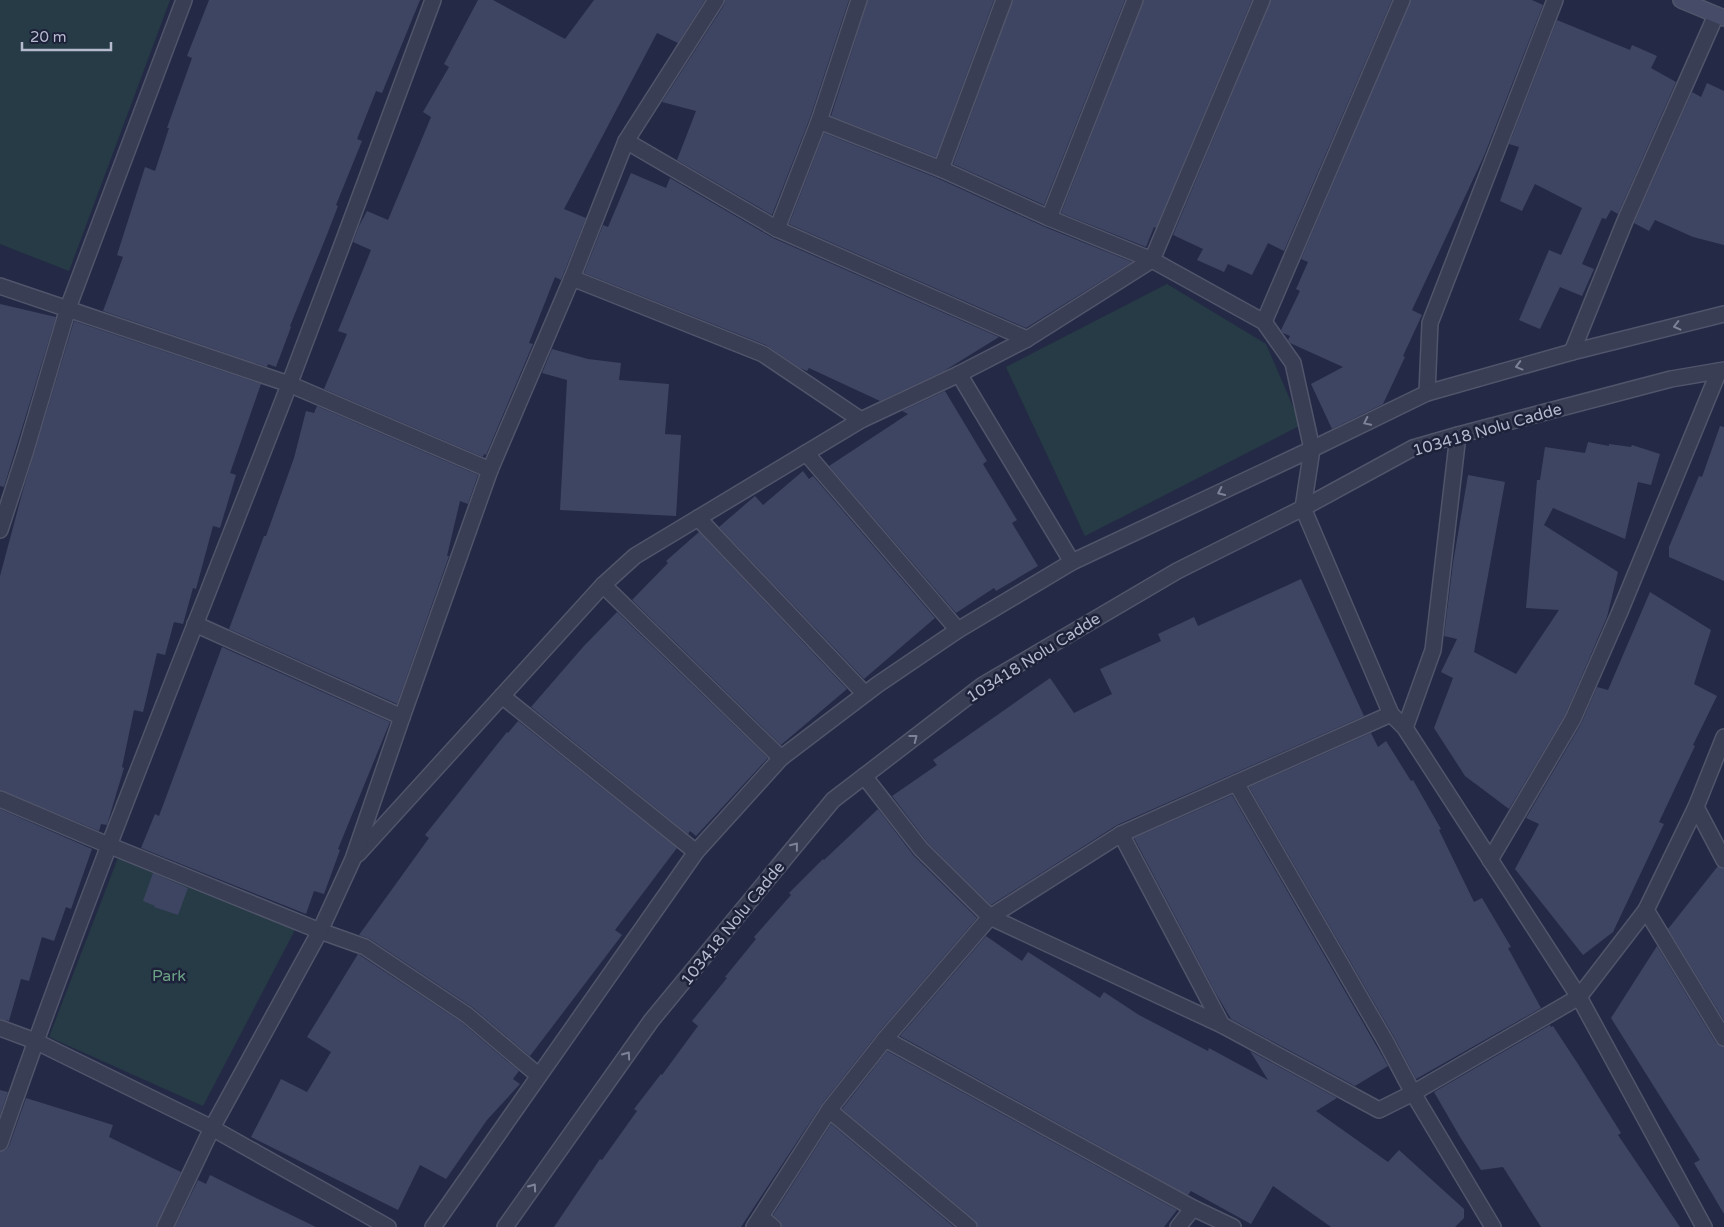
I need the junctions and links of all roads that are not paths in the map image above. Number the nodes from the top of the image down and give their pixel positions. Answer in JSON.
{"nodes":[{"id":1,"x":184,"y":0,"type":"edge"},
{"id":2,"x":433,"y":0,"type":"edge"},
{"id":3,"x":716,"y":0,"type":"edge"},
{"id":4,"x":859,"y":0,"type":"edge"},
{"id":5,"x":1004,"y":0,"type":"edge"},
{"id":6,"x":1135,"y":0,"type":"edge"},
{"id":7,"x":1262,"y":0,"type":"edge"},
{"id":8,"x":1402,"y":0,"type":"edge"},
{"id":9,"x":1555,"y":0,"type":"edge"},
{"id":10,"x":1681,"y":0,"type":"edge"},
{"id":11,"x":1720,"y":17,"type":"edge"},
{"id":12,"x":819,"y":120,"type":"junction"},
{"id":13,"x":626,"y":141,"type":"junction"},
{"id":14,"x":941,"y":169,"type":"junction"},
{"id":15,"x":1049,"y":218,"type":"junction"},
{"id":16,"x":777,"y":229,"type":"junction"},
{"id":17,"x":1152,"y":260,"type":"junction"},
{"id":18,"x":572,"y":278,"type":"junction"},
{"id":19,"x":0,"y":286,"type":"edge"},
{"id":20,"x":68,"y":308,"type":"junction"},
{"id":21,"x":1724,"y":314,"type":"edge"},
{"id":22,"x":1264,"y":322,"type":"junction"},
{"id":23,"x":1027,"y":339,"type":"junction"},
{"id":24,"x":1572,"y":352,"type":"junction"},
{"id":25,"x":1722,"y":371,"type":"edge"},
{"id":26,"x":960,"y":374,"type":"junction"},
{"id":27,"x":289,"y":384,"type":"junction"},
{"id":28,"x":1427,"y":393,"type":"junction"},
{"id":29,"x":861,"y":420,"type":"junction"},
{"id":30,"x":1458,"y":435,"type":"junction"},
{"id":31,"x":1312,"y":449,"type":"junction"},
{"id":32,"x":806,"y":453,"type":"junction"},
{"id":33,"x":490,"y":470,"type":"junction"},
{"id":34,"x":1303,"y":508,"type":"junction"},
{"id":35,"x":698,"y":518,"type":"junction"},
{"id":36,"x":0,"y":530,"type":"edge"},
{"id":37,"x":1072,"y":562,"type":"junction"},
{"id":38,"x":603,"y":585,"type":"junction"},
{"id":39,"x":195,"y":624,"type":"junction"},
{"id":40,"x":958,"y":630,"type":"junction"},
{"id":41,"x":865,"y":694,"type":"junction"},
{"id":42,"x":502,"y":696,"type":"junction"},
{"id":43,"x":1391,"y":714,"type":"junction"},
{"id":44,"x":402,"y":717,"type":"junction"},
{"id":45,"x":1405,"y":728,"type":"junction"},
{"id":46,"x":1724,"y":737,"type":"edge"},
{"id":47,"x":781,"y":758,"type":"junction"},
{"id":48,"x":864,"y":776,"type":"junction"},
{"id":49,"x":1236,"y":783,"type":"junction"},
{"id":50,"x":0,"y":799,"type":"edge"},
{"id":51,"x":1696,"y":808,"type":"junction"},
{"id":52,"x":1121,"y":834,"type":"junction"},
{"id":53,"x":108,"y":845,"type":"junction"},
{"id":54,"x":696,"y":852,"type":"junction"},
{"id":55,"x":353,"y":859,"type":"junction"},
{"id":56,"x":1490,"y":860,"type":"junction"},
{"id":57,"x":1724,"y":860,"type":"edge"},
{"id":58,"x":1646,"y":910,"type":"junction"},
{"id":59,"x":990,"y":917,"type":"junction"},
{"id":60,"x":320,"y":931,"type":"junction"},
{"id":61,"x":1579,"y":997,"type":"junction"},
{"id":62,"x":1222,"y":1025,"type":"junction"},
{"id":63,"x":0,"y":1028,"type":"edge"},
{"id":64,"x":1724,"y":1038,"type":"edge"},
{"id":65,"x":885,"y":1039,"type":"junction"},
{"id":66,"x":35,"y":1041,"type":"junction"},
{"id":67,"x":538,"y":1075,"type":"junction"},
{"id":68,"x":1413,"y":1093,"type":"junction"},
{"id":69,"x":829,"y":1110,"type":"junction"},
{"id":70,"x":212,"y":1128,"type":"junction"},
{"id":71,"x":0,"y":1143,"type":"edge"},
{"id":72,"x":1193,"y":1208,"type":"junction"},
{"id":73,"x":758,"y":1222,"type":"edge"},
{"id":74,"x":165,"y":1227,"type":"edge"},
{"id":75,"x":388,"y":1227,"type":"edge"},
{"id":76,"x":433,"y":1227,"type":"edge"},
{"id":77,"x":505,"y":1227,"type":"edge"},
{"id":78,"x":773,"y":1227,"type":"edge"},
{"id":79,"x":969,"y":1227,"type":"edge"},
{"id":80,"x":1178,"y":1227,"type":"edge"},
{"id":81,"x":1233,"y":1227,"type":"edge"},
{"id":82,"x":1493,"y":1227,"type":"edge"},
{"id":83,"x":1704,"y":1227,"type":"edge"}],
"edges":[{"from":1,"to":20,"type":"street"},
{"from":2,"to":27,"type":"street"},
{"from":3,"to":13,"type":"street"},
{"from":4,"to":12,"type":"street"},
{"from":5,"to":14,"type":"street"},
{"from":6,"to":15,"type":"street"},
{"from":7,"to":17,"type":"street"},
{"from":8,"to":22,"type":"street"},
{"from":9,"to":28,"type":"street"},
{"from":10,"to":11,"type":"main road"},
{"from":11,"to":24,"type":"street"},
{"from":12,"to":14,"type":"street"},
{"from":12,"to":16,"type":"street"},
{"from":13,"to":16,"type":"street"},
{"from":13,"to":18,"type":"street"},
{"from":14,"to":15,"type":"street"},
{"from":15,"to":17,"type":"street"},
{"from":16,"to":23,"type":"street"},
{"from":17,"to":22,"type":"street"},
{"from":17,"to":23,"type":"street"},
{"from":18,"to":29,"type":"street"},
{"from":18,"to":33,"type":"street"},
{"from":19,"to":20,"type":"street"},
{"from":20,"to":27,"type":"street"},
{"from":20,"to":36,"type":"street"},
{"from":21,"to":24,"type":"street","one_way":true},
{"from":22,"to":31,"type":"street"},
{"from":23,"to":26,"type":"street"},
{"from":24,"to":28,"type":"street","one_way":true},
{"from":25,"to":30,"type":"street","name":"103418 Nolu Cadde"},
{"from":25,"to":56,"type":"street"},
{"from":26,"to":29,"type":"street"},
{"from":26,"to":37,"type":"street"},
{"from":27,"to":33,"type":"street"},
{"from":27,"to":39,"type":"street"},
{"from":28,"to":31,"type":"street","one_way":true},
{"from":29,"to":32,"type":"street"},
{"from":30,"to":34,"type":"street","name":"103418 Nolu Cadde"},
{"from":30,"to":45,"type":"street"},
{"from":31,"to":34,"type":"street"},
{"from":31,"to":37,"type":"street","one_way":true},
{"from":32,"to":35,"type":"street"},
{"from":32,"to":40,"type":"street"},
{"from":33,"to":44,"type":"street"},
{"from":34,"to":43,"type":"street"},
{"from":48,"to":34,"type":"street","name":"103418 Nolu Cadde","one_way":true},
{"from":35,"to":38,"type":"street"},
{"from":35,"to":41,"type":"street"},
{"from":37,"to":40,"type":"street"},
{"from":38,"to":42,"type":"street"},
{"from":38,"to":47,"type":"street"},
{"from":39,"to":44,"type":"street"},
{"from":39,"to":53,"type":"street"},
{"from":40,"to":41,"type":"street"},
{"from":41,"to":47,"type":"street"},
{"from":42,"to":54,"type":"street"},
{"from":42,"to":55,"type":"street"},
{"from":43,"to":45,"type":"street"},
{"from":43,"to":49,"type":"street"},
{"from":44,"to":55,"type":"street"},
{"from":45,"to":56,"type":"street"},
{"from":46,"to":51,"type":"street"},
{"from":47,"to":54,"type":"street"},
{"from":48,"to":59,"type":"street"},
{"from":77,"to":48,"type":"street","name":"103418 Nolu Cadde","one_way":true},
{"from":49,"to":52,"type":"street"},
{"from":49,"to":68,"type":"street"},
{"from":50,"to":53,"type":"street"},
{"from":51,"to":57,"type":"street"},
{"from":51,"to":58,"type":"street"},
{"from":52,"to":59,"type":"street"},
{"from":52,"to":62,"type":"street"},
{"from":53,"to":60,"type":"street"},
{"from":53,"to":66,"type":"street"},
{"from":54,"to":67,"type":"street"},
{"from":55,"to":60,"type":"street"},
{"from":56,"to":61,"type":"street"},
{"from":58,"to":61,"type":"street"},
{"from":58,"to":64,"type":"street"},
{"from":59,"to":62,"type":"street"},
{"from":59,"to":65,"type":"street"},
{"from":60,"to":67,"type":"street"},
{"from":60,"to":70,"type":"street"},
{"from":61,"to":68,"type":"street"},
{"from":61,"to":83,"type":"street"},
{"from":62,"to":68,"type":"street"},
{"from":63,"to":66,"type":"street"},
{"from":65,"to":69,"type":"street"},
{"from":65,"to":72,"type":"street"},
{"from":66,"to":70,"type":"street"},
{"from":66,"to":71,"type":"street"},
{"from":67,"to":76,"type":"street"},
{"from":68,"to":82,"type":"street"},
{"from":69,"to":73,"type":"street"},
{"from":69,"to":79,"type":"street"},
{"from":70,"to":74,"type":"street"},
{"from":70,"to":75,"type":"street"},
{"from":72,"to":80,"type":"street"},
{"from":72,"to":81,"type":"street"},
{"from":73,"to":78,"type":"street"}]}
